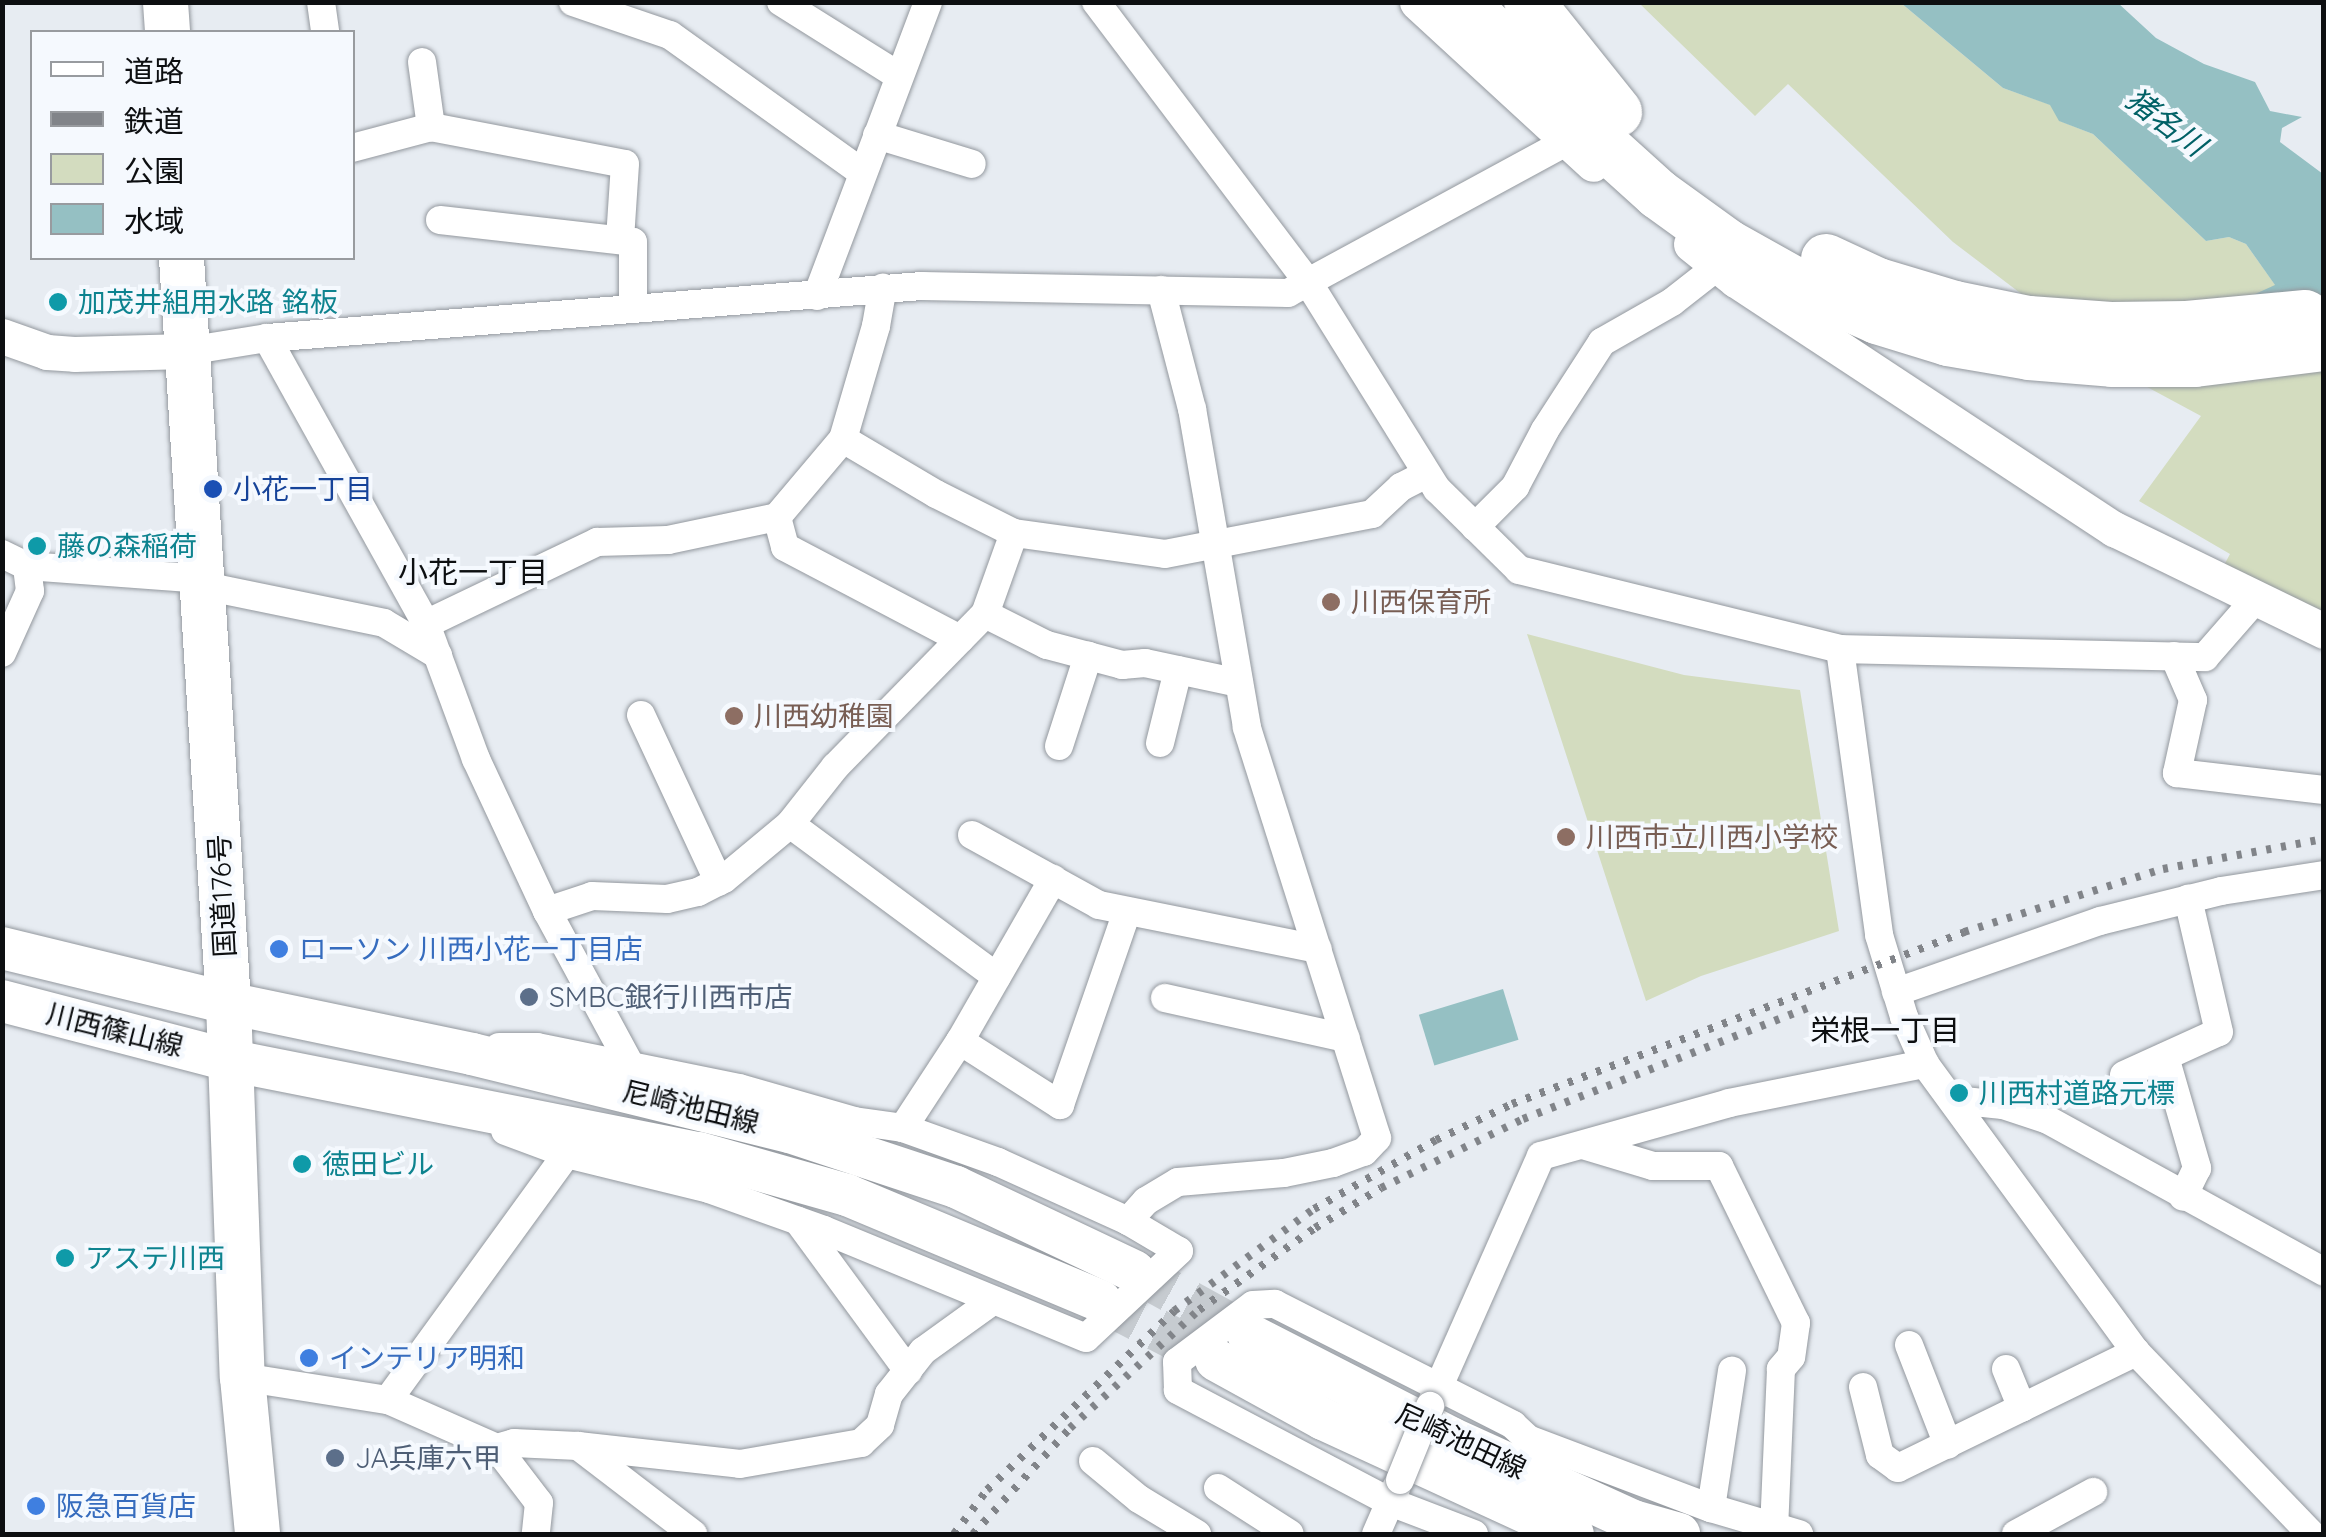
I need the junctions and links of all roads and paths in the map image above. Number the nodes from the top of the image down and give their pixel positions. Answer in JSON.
{"nodes":[{"id":1,"x":165,"y":2,"type":"edge"},
{"id":2,"x":321,"y":2,"type":"edge"},
{"id":3,"x":573,"y":2,"type":"edge"},
{"id":4,"x":781,"y":2,"type":"edge"},
{"id":5,"x":928,"y":2,"type":"edge"},
{"id":6,"x":1096,"y":2,"type":"edge"},
{"id":7,"x":1417,"y":2,"type":"edge"},
{"id":8,"x":1490,"y":8,"type":"edge"},
{"id":9,"x":167,"y":30,"type":"edge"},
{"id":10,"x":325,"y":30,"type":"edge"},
{"id":11,"x":422,"y":62,"type":"dead end"},
{"id":12,"x":900,"y":76,"type":"junction"},
{"id":13,"x":432,"y":127,"type":"junction"},
{"id":14,"x":877,"y":135,"type":"junction"},
{"id":15,"x":1566,"y":142,"type":"junction"},
{"id":16,"x":355,"y":147,"type":"edge"},
{"id":17,"x":972,"y":164,"type":"dead end"},
{"id":18,"x":863,"y":173,"type":"junction"},
{"id":19,"x":440,"y":220,"type":"dead end"},
{"id":20,"x":620,"y":240,"type":"junction"},
{"id":21,"x":181,"y":260,"type":"edge"},
{"id":22,"x":1718,"y":266,"type":"junction"},
{"id":23,"x":1308,"y":282,"type":"junction"},
{"id":24,"x":883,"y":288,"type":"junction"},
{"id":25,"x":1160,"y":290,"type":"junction"},
{"id":26,"x":817,"y":296,"type":"junction"},
{"id":27,"x":634,"y":308,"type":"junction"},
{"id":28,"x":2324,"y":312,"type":"edge"},
{"id":29,"x":2,"y":336,"type":"edge"},
{"id":30,"x":267,"y":338,"type":"junction"},
{"id":31,"x":2324,"y":346,"type":"edge"},
{"id":32,"x":187,"y":351,"type":"junction"},
{"id":33,"x":843,"y":438,"type":"junction"},
{"id":34,"x":1426,"y":474,"type":"junction"},
{"id":35,"x":777,"y":518,"type":"junction"},
{"id":36,"x":1475,"y":527,"type":"junction"},
{"id":37,"x":1014,"y":532,"type":"junction"},
{"id":38,"x":1219,"y":546,"type":"junction"},
{"id":39,"x":15,"y":560,"type":"edge"},
{"id":40,"x":204,"y":579,"type":"junction"},
{"id":41,"x":2254,"y":601,"type":"junction"},
{"id":42,"x":985,"y":614,"type":"junction"},
{"id":43,"x":426,"y":624,"type":"junction"},
{"id":44,"x":2324,"y":631,"type":"edge"},
{"id":45,"x":960,"y":639,"type":"junction"},
{"id":46,"x":1840,"y":650,"type":"junction"},
{"id":47,"x":2,"y":654,"type":"edge"},
{"id":48,"x":438,"y":655,"type":"junction"},
{"id":49,"x":1088,"y":656,"type":"junction"},
{"id":50,"x":2174,"y":656,"type":"junction"},
{"id":51,"x":1178,"y":670,"type":"junction"},
{"id":52,"x":1239,"y":683,"type":"junction"},
{"id":53,"x":641,"y":715,"type":"dead end"},
{"id":54,"x":1160,"y":743,"type":"dead end"},
{"id":55,"x":1060,"y":746,"type":"dead end"},
{"id":56,"x":2324,"y":790,"type":"edge"},
{"id":57,"x":790,"y":824,"type":"junction"},
{"id":58,"x":972,"y":835,"type":"dead end"},
{"id":59,"x":2324,"y":875,"type":"edge"},
{"id":60,"x":1052,"y":880,"type":"junction"},
{"id":61,"x":719,"y":882,"type":"junction"},
{"id":62,"x":2188,"y":899,"type":"junction"},
{"id":63,"x":547,"y":911,"type":"junction"},
{"id":64,"x":1127,"y":911,"type":"junction"},
{"id":65,"x":2,"y":948,"type":"edge"},
{"id":66,"x":1318,"y":949,"type":"junction"},
{"id":67,"x":998,"y":977,"type":"junction"},
{"id":68,"x":1896,"y":992,"type":"junction"},
{"id":69,"x":1166,"y":998,"type":"dead end"},
{"id":70,"x":2,"y":1001,"type":"edge"},
{"id":71,"x":228,"y":1004,"type":"junction"},
{"id":72,"x":1346,"y":1038,"type":"junction"},
{"id":73,"x":960,"y":1041,"type":"junction"},
{"id":74,"x":438,"y":1046,"type":"junction"},
{"id":75,"x":2165,"y":1057,"type":"junction"},
{"id":76,"x":228,"y":1060,"type":"junction"},
{"id":77,"x":1924,"y":1064,"type":"junction"},
{"id":78,"x":632,"y":1068,"type":"junction"},
{"id":79,"x":2124,"y":1075,"type":"dead end"},
{"id":80,"x":421,"y":1099,"type":"junction"},
{"id":81,"x":1954,"y":1100,"type":"junction"},
{"id":82,"x":903,"y":1128,"type":"junction"},
{"id":83,"x":1582,"y":1145,"type":"junction"},
{"id":84,"x":567,"y":1154,"type":"junction"},
{"id":85,"x":2183,"y":1197,"type":"junction"},
{"id":86,"x":798,"y":1221,"type":"junction"},
{"id":87,"x":1128,"y":1221,"type":"junction"},
{"id":88,"x":1134,"y":1271,"type":"tunnel mouth"},
{"id":89,"x":2324,"y":1272,"type":"edge"},
{"id":90,"x":994,"y":1300,"type":"junction"},
{"id":91,"x":1101,"y":1301,"type":"tunnel mouth"},
{"id":92,"x":1910,"y":1345,"type":"dead end"},
{"id":93,"x":2136,"y":1352,"type":"junction"},
{"id":94,"x":2006,"y":1369,"type":"dead end"},
{"id":95,"x":908,"y":1371,"type":"junction"},
{"id":96,"x":1732,"y":1371,"type":"dead end"},
{"id":97,"x":242,"y":1377,"type":"junction"},
{"id":98,"x":1863,"y":1387,"type":"dead end"},
{"id":99,"x":1434,"y":1396,"type":"junction"},
{"id":100,"x":388,"y":1400,"type":"junction"},
{"id":101,"x":2022,"y":1408,"type":"junction"},
{"id":102,"x":1948,"y":1444,"type":"junction"},
{"id":103,"x":578,"y":1446,"type":"junction"},
{"id":104,"x":497,"y":1448,"type":"junction"},
{"id":105,"x":1094,"y":1461,"type":"dead end"},
{"id":106,"x":1218,"y":1488,"type":"dead end"},
{"id":107,"x":1395,"y":1491,"type":"junction"},
{"id":108,"x":2093,"y":1492,"type":"dead end"},
{"id":109,"x":1695,"y":1521,"type":"edge"},
{"id":110,"x":1786,"y":1531,"type":"edge"},
{"id":111,"x":256,"y":1534,"type":"edge"},
{"id":112,"x":536,"y":1534,"type":"edge"},
{"id":113,"x":693,"y":1534,"type":"edge"},
{"id":114,"x":1197,"y":1534,"type":"edge"},
{"id":115,"x":1290,"y":1534,"type":"edge"},
{"id":116,"x":1376,"y":1534,"type":"edge"},
{"id":117,"x":1474,"y":1534,"type":"edge"},
{"id":118,"x":1573,"y":1534,"type":"edge"},
{"id":119,"x":2016,"y":1534,"type":"edge"},
{"id":120,"x":2311,"y":1534,"type":"edge"}],
"edges":[{"from":1,"to":9,"type":"highway"},
{"from":2,"to":10,"type":"street"},
{"from":3,"to":18,"type":"street"},
{"from":4,"to":12,"type":"street"},
{"from":5,"to":12,"type":"street"},
{"from":6,"to":23,"type":"street"},
{"from":7,"to":15,"type":"street"},
{"from":8,"to":28,"type":"highway"},
{"from":8,"to":31,"type":"highway"},
{"from":11,"to":13,"type":"street"},
{"from":12,"to":14,"type":"street"},
{"from":13,"to":16,"type":"street"},
{"from":13,"to":20,"type":"street"},
{"from":14,"to":17,"type":"street"},
{"from":14,"to":18,"type":"street"},
{"from":15,"to":22,"type":"street"},
{"from":15,"to":23,"type":"street"},
{"from":18,"to":26,"type":"street"},
{"from":19,"to":20,"type":"street"},
{"from":20,"to":27,"type":"street"},
{"from":21,"to":32,"type":"highway","name":"国道176号"},
{"from":22,"to":36,"type":"street"},
{"from":22,"to":41,"type":"street"},
{"from":23,"to":25,"type":"street"},
{"from":23,"to":34,"type":"street"},
{"from":24,"to":25,"type":"street"},
{"from":24,"to":26,"type":"street"},
{"from":24,"to":33,"type":"street"},
{"from":25,"to":38,"type":"street"},
{"from":26,"to":27,"type":"street"},
{"from":27,"to":30,"type":"street"},
{"from":29,"to":32,"type":"street"},
{"from":30,"to":32,"type":"street"},
{"from":30,"to":43,"type":"street"},
{"from":32,"to":40,"type":"highway","name":"国道176号"},
{"from":33,"to":35,"type":"street"},
{"from":33,"to":37,"type":"street"},
{"from":34,"to":36,"type":"street"},
{"from":34,"to":38,"type":"street"},
{"from":35,"to":43,"type":"street"},
{"from":35,"to":45,"type":"street"},
{"from":36,"to":46,"type":"street"},
{"from":37,"to":38,"type":"street"},
{"from":37,"to":42,"type":"street"},
{"from":38,"to":52,"type":"street"},
{"from":39,"to":40,"type":"street"},
{"from":39,"to":47,"type":"street"},
{"from":40,"to":48,"type":"street"},
{"from":40,"to":71,"type":"highway","name":"国道176号"},
{"from":41,"to":44,"type":"street"},
{"from":41,"to":50,"type":"street"},
{"from":42,"to":45,"type":"street"},
{"from":42,"to":49,"type":"street"},
{"from":43,"to":48,"type":"street"},
{"from":45,"to":57,"type":"street"},
{"from":46,"to":50,"type":"street"},
{"from":46,"to":68,"type":"street"},
{"from":48,"to":63,"type":"street"},
{"from":49,"to":51,"type":"street"},
{"from":49,"to":55,"type":"street"},
{"from":50,"to":56,"type":"street"},
{"from":51,"to":52,"type":"street"},
{"from":51,"to":54,"type":"street"},
{"from":52,"to":66,"type":"street"},
{"from":53,"to":61,"type":"street"},
{"from":57,"to":61,"type":"street"},
{"from":57,"to":67,"type":"street"},
{"from":58,"to":60,"type":"street"},
{"from":59,"to":62,"type":"street"},
{"from":60,"to":64,"type":"street"},
{"from":60,"to":67,"type":"street"},
{"from":61,"to":63,"type":"street"},
{"from":62,"to":68,"type":"street"},
{"from":62,"to":75,"type":"street"},
{"from":63,"to":78,"type":"street"},
{"from":64,"to":66,"type":"street"},
{"from":64,"to":73,"type":"street"},
{"from":65,"to":71,"type":"main road","name":"川西篠山線"},
{"from":66,"to":72,"type":"street"},
{"from":67,"to":73,"type":"street"},
{"from":68,"to":77,"type":"street"},
{"from":69,"to":72,"type":"street"},
{"from":70,"to":76,"type":"main road","name":"川西篠山線"},
{"from":71,"to":74,"type":"main road","name":"尼崎池田線"},
{"from":71,"to":76,"type":"highway","name":"国道176号"},
{"from":72,"to":87,"type":"street"},
{"from":73,"to":82,"type":"street"},
{"from":74,"to":78,"type":"street"},
{"from":74,"to":88,"type":"main road","name":"尼崎池田線"},
{"from":75,"to":79,"type":"street"},
{"from":75,"to":85,"type":"street"},
{"from":76,"to":80,"type":"main road","name":"尼崎池田線"},
{"from":76,"to":97,"type":"highway","name":"国道176号"},
{"from":77,"to":81,"type":"street"},
{"from":77,"to":83,"type":"street"},
{"from":78,"to":82,"type":"street"},
{"from":80,"to":84,"type":"street"},
{"from":80,"to":91,"type":"main road","name":"尼崎池田線"},
{"from":81,"to":85,"type":"street"},
{"from":81,"to":93,"type":"street"},
{"from":82,"to":87,"type":"street"},
{"from":83,"to":99,"type":"street"},
{"from":83,"to":110,"type":"street"},
{"from":84,"to":86,"type":"street"},
{"from":84,"to":100,"type":"street"},
{"from":85,"to":89,"type":"street"},
{"from":86,"to":90,"type":"street"},
{"from":86,"to":95,"type":"street"},
{"from":87,"to":90,"type":"street"},
{"from":90,"to":95,"type":"street"},
{"from":92,"to":102,"type":"street"},
{"from":93,"to":101,"type":"street"},
{"from":93,"to":120,"type":"street"},
{"from":94,"to":101,"type":"street"},
{"from":95,"to":103,"type":"street"},
{"from":96,"to":109,"type":"street"},
{"from":97,"to":100,"type":"street"},
{"from":97,"to":111,"type":"highway","name":"国道176号"},
{"from":98,"to":102,"type":"street"},
{"from":99,"to":107,"type":"street","bridge":true},
{"from":99,"to":107,"type":"street"},
{"from":99,"to":109,"type":"street"},
{"from":100,"to":104,"type":"street"},
{"from":101,"to":102,"type":"street"},
{"from":103,"to":104,"type":"street"},
{"from":103,"to":113,"type":"street"},
{"from":104,"to":112,"type":"street"},
{"from":105,"to":114,"type":"street"},
{"from":106,"to":115,"type":"street"},
{"from":107,"to":116,"type":"street"},
{"from":107,"to":117,"type":"street"},
{"from":108,"to":119,"type":"street"},
{"from":109,"to":110,"type":"street"},
{"from":109,"to":118,"type":"main road","name":"尼崎池田線"}]}
